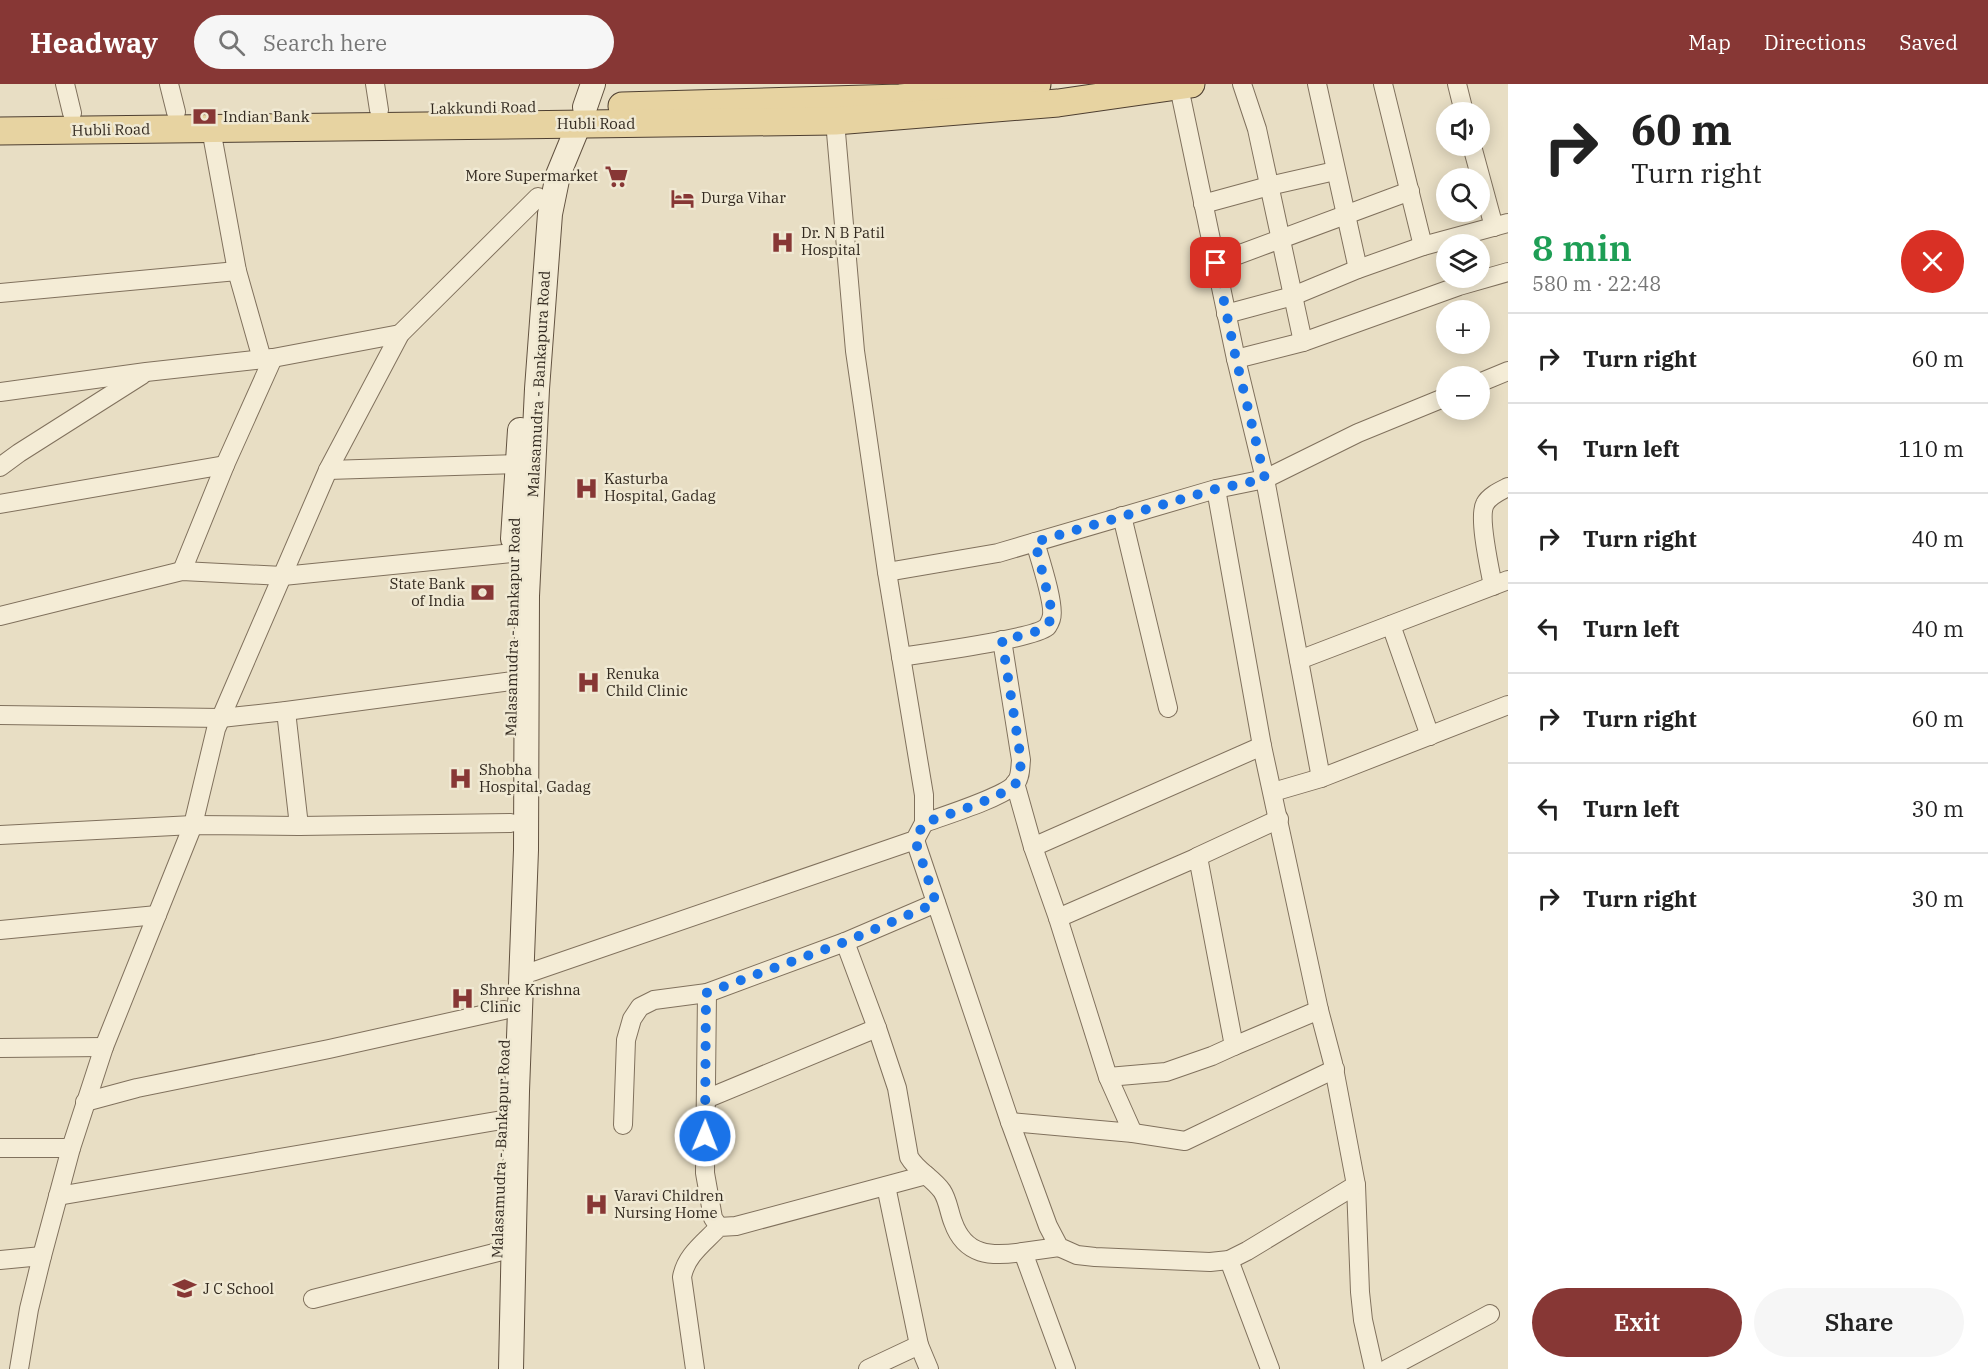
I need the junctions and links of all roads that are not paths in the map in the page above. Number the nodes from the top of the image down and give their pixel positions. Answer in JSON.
{"nodes":[{"id":1,"x":65,"y":84,"type":"edge"},
{"id":2,"x":169,"y":84,"type":"edge"},
{"id":3,"x":1037,"y":84,"type":"edge"},
{"id":4,"x":1242,"y":84,"type":"edge"},
{"id":5,"x":1317,"y":84,"type":"edge"},
{"id":6,"x":1383,"y":84,"type":"edge"},
{"id":7,"x":1457,"y":84,"type":"edge"},
{"id":8,"x":1185,"y":85,"type":"edge"},
{"id":9,"x":377,"y":97,"type":"edge"},
{"id":10,"x":1462,"y":102,"type":"edge"},
{"id":11,"x":577,"y":105,"type":"edge"},
{"id":12,"x":176,"y":112,"type":"junction"},
{"id":13,"x":0,"y":113,"type":"edge"},
{"id":14,"x":72,"y":113,"type":"junction"},
{"id":15,"x":835,"y":121,"type":"junction"},
{"id":16,"x":211,"y":129,"type":"junction"},
{"id":17,"x":0,"y":131,"type":"edge"},
{"id":18,"x":1477,"y":156,"type":"edge"},
{"id":19,"x":1335,"y":171,"type":"junction"},
{"id":20,"x":1269,"y":186,"type":"junction"},
{"id":21,"x":1410,"y":191,"type":"junction"},
{"id":22,"x":538,"y":197,"type":"junction"},
{"id":23,"x":1203,"y":204,"type":"junction"},
{"id":24,"x":1346,"y":216,"type":"junction"},
{"id":25,"x":1501,"y":225,"type":"edge"},
{"id":26,"x":1280,"y":238,"type":"junction"},
{"id":27,"x":1423,"y":246,"type":"junction"},
{"id":28,"x":1216,"y":263,"type":"junction"},
{"id":29,"x":1358,"y":269,"type":"junction"},
{"id":30,"x":237,"y":271,"type":"junction"},
{"id":31,"x":1508,"y":272,"type":"edge"},
{"id":32,"x":0,"y":293,"type":"edge"},
{"id":33,"x":1293,"y":296,"type":"junction"},
{"id":34,"x":1226,"y":314,"type":"junction"},
{"id":35,"x":400,"y":334,"type":"junction"},
{"id":36,"x":1303,"y":342,"type":"junction"},
{"id":37,"x":268,"y":358,"type":"junction"},
{"id":38,"x":1236,"y":359,"type":"junction"},
{"id":39,"x":1508,"y":371,"type":"edge"},
{"id":40,"x":146,"y":372,"type":"junction"},
{"id":41,"x":1490,"y":378,"type":"edge"},
{"id":42,"x":0,"y":392,"type":"edge"},
{"id":43,"x":1436,"y":401,"type":"edge"},
{"id":44,"x":517,"y":464,"type":"junction"},
{"id":45,"x":225,"y":465,"type":"junction"},
{"id":46,"x":0,"y":467,"type":"edge"},
{"id":47,"x":328,"y":470,"type":"junction"},
{"id":48,"x":1265,"y":479,"type":"junction"},
{"id":49,"x":1508,"y":488,"type":"edge"},
{"id":50,"x":1216,"y":489,"type":"junction"},
{"id":51,"x":0,"y":504,"type":"edge"},
{"id":52,"x":1122,"y":516,"type":"junction"},
{"id":53,"x":1035,"y":542,"type":"junction"},
{"id":54,"x":513,"y":553,"type":"junction"},
{"id":55,"x":182,"y":571,"type":"junction"},
{"id":56,"x":887,"y":572,"type":"junction"},
{"id":57,"x":282,"y":576,"type":"junction"},
{"id":58,"x":1501,"y":583,"type":"edge"},
{"id":59,"x":0,"y":616,"type":"edge"},
{"id":60,"x":1391,"y":625,"type":"junction"},
{"id":61,"x":1002,"y":640,"type":"junction"},
{"id":62,"x":901,"y":657,"type":"junction"},
{"id":63,"x":1299,"y":660,"type":"junction"},
{"id":64,"x":512,"y":681,"type":"junction"},
{"id":65,"x":1508,"y":705,"type":"edge"},
{"id":66,"x":1168,"y":708,"type":"dead end"},
{"id":67,"x":285,"y":711,"type":"junction"},
{"id":68,"x":0,"y":715,"type":"edge"},
{"id":69,"x":221,"y":718,"type":"junction"},
{"id":70,"x":1430,"y":736,"type":"junction"},
{"id":71,"x":1262,"y":746,"type":"junction"},
{"id":72,"x":1321,"y":778,"type":"junction"},
{"id":73,"x":1015,"y":783,"type":"junction"},
{"id":74,"x":1273,"y":792,"type":"junction"},
{"id":75,"x":1279,"y":819,"type":"junction"},
{"id":76,"x":511,"y":823,"type":"junction"},
{"id":77,"x":924,"y":823,"type":"junction"},
{"id":78,"x":193,"y":825,"type":"junction"},
{"id":79,"x":299,"y":826,"type":"junction"},
{"id":80,"x":0,"y":835,"type":"edge"},
{"id":81,"x":915,"y":840,"type":"junction"},
{"id":82,"x":1033,"y":847,"type":"junction"},
{"id":83,"x":1197,"y":857,"type":"junction"},
{"id":84,"x":936,"y":903,"type":"junction"},
{"id":85,"x":157,"y":915,"type":"junction"},
{"id":86,"x":1058,"y":918,"type":"junction"},
{"id":87,"x":0,"y":930,"type":"edge"},
{"id":88,"x":845,"y":942,"type":"junction"},
{"id":89,"x":520,"y":976,"type":"junction"},
{"id":90,"x":706,"y":993,"type":"junction"},
{"id":91,"x":504,"y":1010,"type":"junction"},
{"id":92,"x":1319,"y":1010,"type":"junction"},
{"id":93,"x":878,"y":1028,"type":"junction"},
{"id":94,"x":1234,"y":1046,"type":"junction"},
{"id":95,"x":104,"y":1047,"type":"junction"},
{"id":96,"x":0,"y":1048,"type":"edge"},
{"id":97,"x":1335,"y":1070,"type":"junction"},
{"id":98,"x":1108,"y":1077,"type":"junction"},
{"id":99,"x":706,"y":1098,"type":"junction"},
{"id":100,"x":85,"y":1101,"type":"junction"},
{"id":101,"x":502,"y":1120,"type":"junction"},
{"id":102,"x":1010,"y":1122,"type":"junction"},
{"id":103,"x":624,"y":1125,"type":"dead end"},
{"id":104,"x":1133,"y":1133,"type":"junction"},
{"id":105,"x":0,"y":1148,"type":"edge"},
{"id":106,"x":70,"y":1148,"type":"junction"},
{"id":107,"x":926,"y":1175,"type":"junction"},
{"id":108,"x":1356,"y":1185,"type":"junction"},
{"id":109,"x":886,"y":1186,"type":"junction"},
{"id":110,"x":58,"y":1196,"type":"junction"},
{"id":111,"x":719,"y":1227,"type":"junction"},
{"id":112,"x":1059,"y":1247,"type":"junction"},
{"id":113,"x":498,"y":1252,"type":"junction"},
{"id":114,"x":1023,"y":1252,"type":"junction"},
{"id":115,"x":42,"y":1256,"type":"junction"},
{"id":116,"x":0,"y":1260,"type":"edge"},
{"id":117,"x":1229,"y":1260,"type":"junction"},
{"id":118,"x":313,"y":1299,"type":"dead end"},
{"id":119,"x":1490,"y":1314,"type":"dead end"},
{"id":120,"x":919,"y":1345,"type":"junction"},
{"id":121,"x":19,"y":1369,"type":"edge"},
{"id":122,"x":495,"y":1369,"type":"edge"},
{"id":123,"x":511,"y":1369,"type":"edge"},
{"id":124,"x":694,"y":1369,"type":"edge"},
{"id":125,"x":868,"y":1369,"type":"edge"},
{"id":126,"x":929,"y":1369,"type":"edge"},
{"id":127,"x":1066,"y":1369,"type":"edge"},
{"id":128,"x":1270,"y":1369,"type":"edge"},
{"id":129,"x":1374,"y":1369,"type":"edge"},
{"id":130,"x":1387,"y":1369,"type":"edge"}],
"edges":[{"from":1,"to":14,"type":"street"},
{"from":2,"to":12,"type":"street"},
{"from":3,"to":11,"type":"main road","name":"Lakkundi Road"},
{"from":4,"to":20,"type":"street"},
{"from":5,"to":19,"type":"street"},
{"from":6,"to":21,"type":"street"},
{"from":7,"to":10,"type":"street"},
{"from":8,"to":15,"type":"main road","name":"Hubli Road"},
{"from":8,"to":23,"type":"street"},
{"from":9,"to":11,"type":"main road","name":"Lakkundi Road"},
{"from":9,"to":12,"type":"main road","name":"Lakkundi Road"},
{"from":11,"to":15,"type":"main road","name":"Hubli Road"},
{"from":11,"to":16,"type":"main road","name":"Hubli Road"},
{"from":11,"to":22,"type":"main road","name":"Malasamudra - Bankapur Road"},
{"from":11,"to":89,"type":"main road","name":"Malasamudra - Bankapura Road"},
{"from":12,"to":14,"type":"main road","name":"Lakkundi Road"},
{"from":13,"to":14,"type":"main road","name":"Lakkundi Road"},
{"from":15,"to":56,"type":"street"},
{"from":16,"to":17,"type":"main road","name":"Hubli Road"},
{"from":16,"to":30,"type":"street"},
{"from":18,"to":25,"type":"street"},
{"from":19,"to":20,"type":"street"},
{"from":19,"to":24,"type":"street"},
{"from":20,"to":23,"type":"street"},
{"from":20,"to":26,"type":"street"},
{"from":21,"to":24,"type":"street"},
{"from":21,"to":27,"type":"street"},
{"from":22,"to":35,"type":"street"},
{"from":22,"to":44,"type":"main road","name":"Malasamudra - Bankapur Road"},
{"from":23,"to":28,"type":"street"},
{"from":24,"to":26,"type":"street"},
{"from":24,"to":29,"type":"street"},
{"from":25,"to":27,"type":"street"},
{"from":26,"to":28,"type":"street"},
{"from":26,"to":33,"type":"street"},
{"from":27,"to":29,"type":"street"},
{"from":28,"to":34,"type":"street"},
{"from":29,"to":33,"type":"street"},
{"from":30,"to":32,"type":"street"},
{"from":30,"to":37,"type":"street"},
{"from":31,"to":36,"type":"street"},
{"from":33,"to":34,"type":"street"},
{"from":33,"to":36,"type":"street"},
{"from":34,"to":38,"type":"street"},
{"from":35,"to":37,"type":"street"},
{"from":35,"to":47,"type":"street"},
{"from":36,"to":38,"type":"street"},
{"from":37,"to":40,"type":"street"},
{"from":37,"to":45,"type":"street"},
{"from":38,"to":48,"type":"street"},
{"from":39,"to":41,"type":"street"},
{"from":40,"to":42,"type":"street"},
{"from":40,"to":46,"type":"street"},
{"from":43,"to":48,"type":"street"},
{"from":44,"to":47,"type":"street"},
{"from":44,"to":54,"type":"main road","name":"Malasamudra - Bankapur Road"},
{"from":45,"to":51,"type":"street"},
{"from":45,"to":55,"type":"street"},
{"from":47,"to":57,"type":"street"},
{"from":48,"to":50,"type":"street"},
{"from":48,"to":63,"type":"street"},
{"from":49,"to":58,"type":"street"},
{"from":50,"to":52,"type":"street"},
{"from":50,"to":71,"type":"street"},
{"from":52,"to":53,"type":"street"},
{"from":52,"to":66,"type":"street"},
{"from":53,"to":56,"type":"street"},
{"from":53,"to":61,"type":"street"},
{"from":54,"to":57,"type":"street"},
{"from":54,"to":64,"type":"main road","name":"Malasamudra - Bankapur Road"},
{"from":55,"to":57,"type":"street"},
{"from":55,"to":59,"type":"street"},
{"from":56,"to":62,"type":"street"},
{"from":57,"to":69,"type":"street"},
{"from":58,"to":60,"type":"street"},
{"from":60,"to":63,"type":"street"},
{"from":60,"to":70,"type":"street"},
{"from":61,"to":62,"type":"street"},
{"from":61,"to":73,"type":"street"},
{"from":62,"to":77,"type":"street"},
{"from":63,"to":72,"type":"street"},
{"from":64,"to":67,"type":"street"},
{"from":64,"to":76,"type":"main road","name":"Malasamudra - Bankapur Road"},
{"from":65,"to":70,"type":"street"},
{"from":67,"to":69,"type":"street"},
{"from":67,"to":79,"type":"street"},
{"from":68,"to":69,"type":"street"},
{"from":69,"to":78,"type":"street"},
{"from":70,"to":72,"type":"street"},
{"from":71,"to":74,"type":"street"},
{"from":71,"to":82,"type":"street"},
{"from":72,"to":74,"type":"street"},
{"from":73,"to":77,"type":"street"},
{"from":73,"to":82,"type":"street"},
{"from":74,"to":75,"type":"street"},
{"from":75,"to":83,"type":"street"},
{"from":75,"to":92,"type":"street"},
{"from":76,"to":79,"type":"street"},
{"from":76,"to":91,"type":"main road","name":"Malasamudra - Bankapur Road"},
{"from":77,"to":81,"type":"street"},
{"from":78,"to":79,"type":"street"},
{"from":78,"to":80,"type":"street"},
{"from":78,"to":85,"type":"street"},
{"from":81,"to":84,"type":"street"},
{"from":81,"to":89,"type":"street"},
{"from":82,"to":86,"type":"street"},
{"from":83,"to":86,"type":"street"},
{"from":83,"to":94,"type":"street"},
{"from":84,"to":88,"type":"street"},
{"from":84,"to":102,"type":"street"},
{"from":85,"to":87,"type":"street"},
{"from":85,"to":95,"type":"street"},
{"from":86,"to":98,"type":"street"},
{"from":88,"to":90,"type":"street"},
{"from":88,"to":93,"type":"street"},
{"from":89,"to":123,"type":"main road","name":"Malasamudra - Bankapura Road"},
{"from":90,"to":99,"type":"street"},
{"from":90,"to":103,"type":"street"},
{"from":91,"to":100,"type":"street"},
{"from":91,"to":101,"type":"main road","name":"Malasamudra - Bankapur Road"},
{"from":92,"to":94,"type":"street"},
{"from":92,"to":97,"type":"street"},
{"from":93,"to":99,"type":"street"},
{"from":93,"to":107,"type":"street"},
{"from":94,"to":98,"type":"street"},
{"from":95,"to":96,"type":"street"},
{"from":95,"to":100,"type":"street"},
{"from":97,"to":104,"type":"street"},
{"from":97,"to":108,"type":"street"},
{"from":98,"to":104,"type":"street"},
{"from":99,"to":111,"type":"street"},
{"from":100,"to":106,"type":"street"},
{"from":101,"to":110,"type":"street"},
{"from":101,"to":113,"type":"main road","name":"Malasamudra - Bankapur Road"},
{"from":102,"to":104,"type":"street"},
{"from":102,"to":112,"type":"street"},
{"from":105,"to":106,"type":"street"},
{"from":106,"to":110,"type":"street"},
{"from":107,"to":109,"type":"street"},
{"from":107,"to":114,"type":"street"},
{"from":108,"to":117,"type":"street"},
{"from":108,"to":129,"type":"street"},
{"from":109,"to":111,"type":"street"},
{"from":109,"to":120,"type":"street"},
{"from":110,"to":115,"type":"street"},
{"from":111,"to":124,"type":"street"},
{"from":112,"to":114,"type":"street"},
{"from":112,"to":117,"type":"street"},
{"from":113,"to":118,"type":"street"},
{"from":113,"to":122,"type":"main road","name":"Malasamudra - Bankapur Road"},
{"from":114,"to":127,"type":"street"},
{"from":115,"to":116,"type":"street"},
{"from":115,"to":121,"type":"street"},
{"from":117,"to":128,"type":"street"},
{"from":119,"to":130,"type":"street"},
{"from":120,"to":125,"type":"street"},
{"from":120,"to":126,"type":"street"}]}
